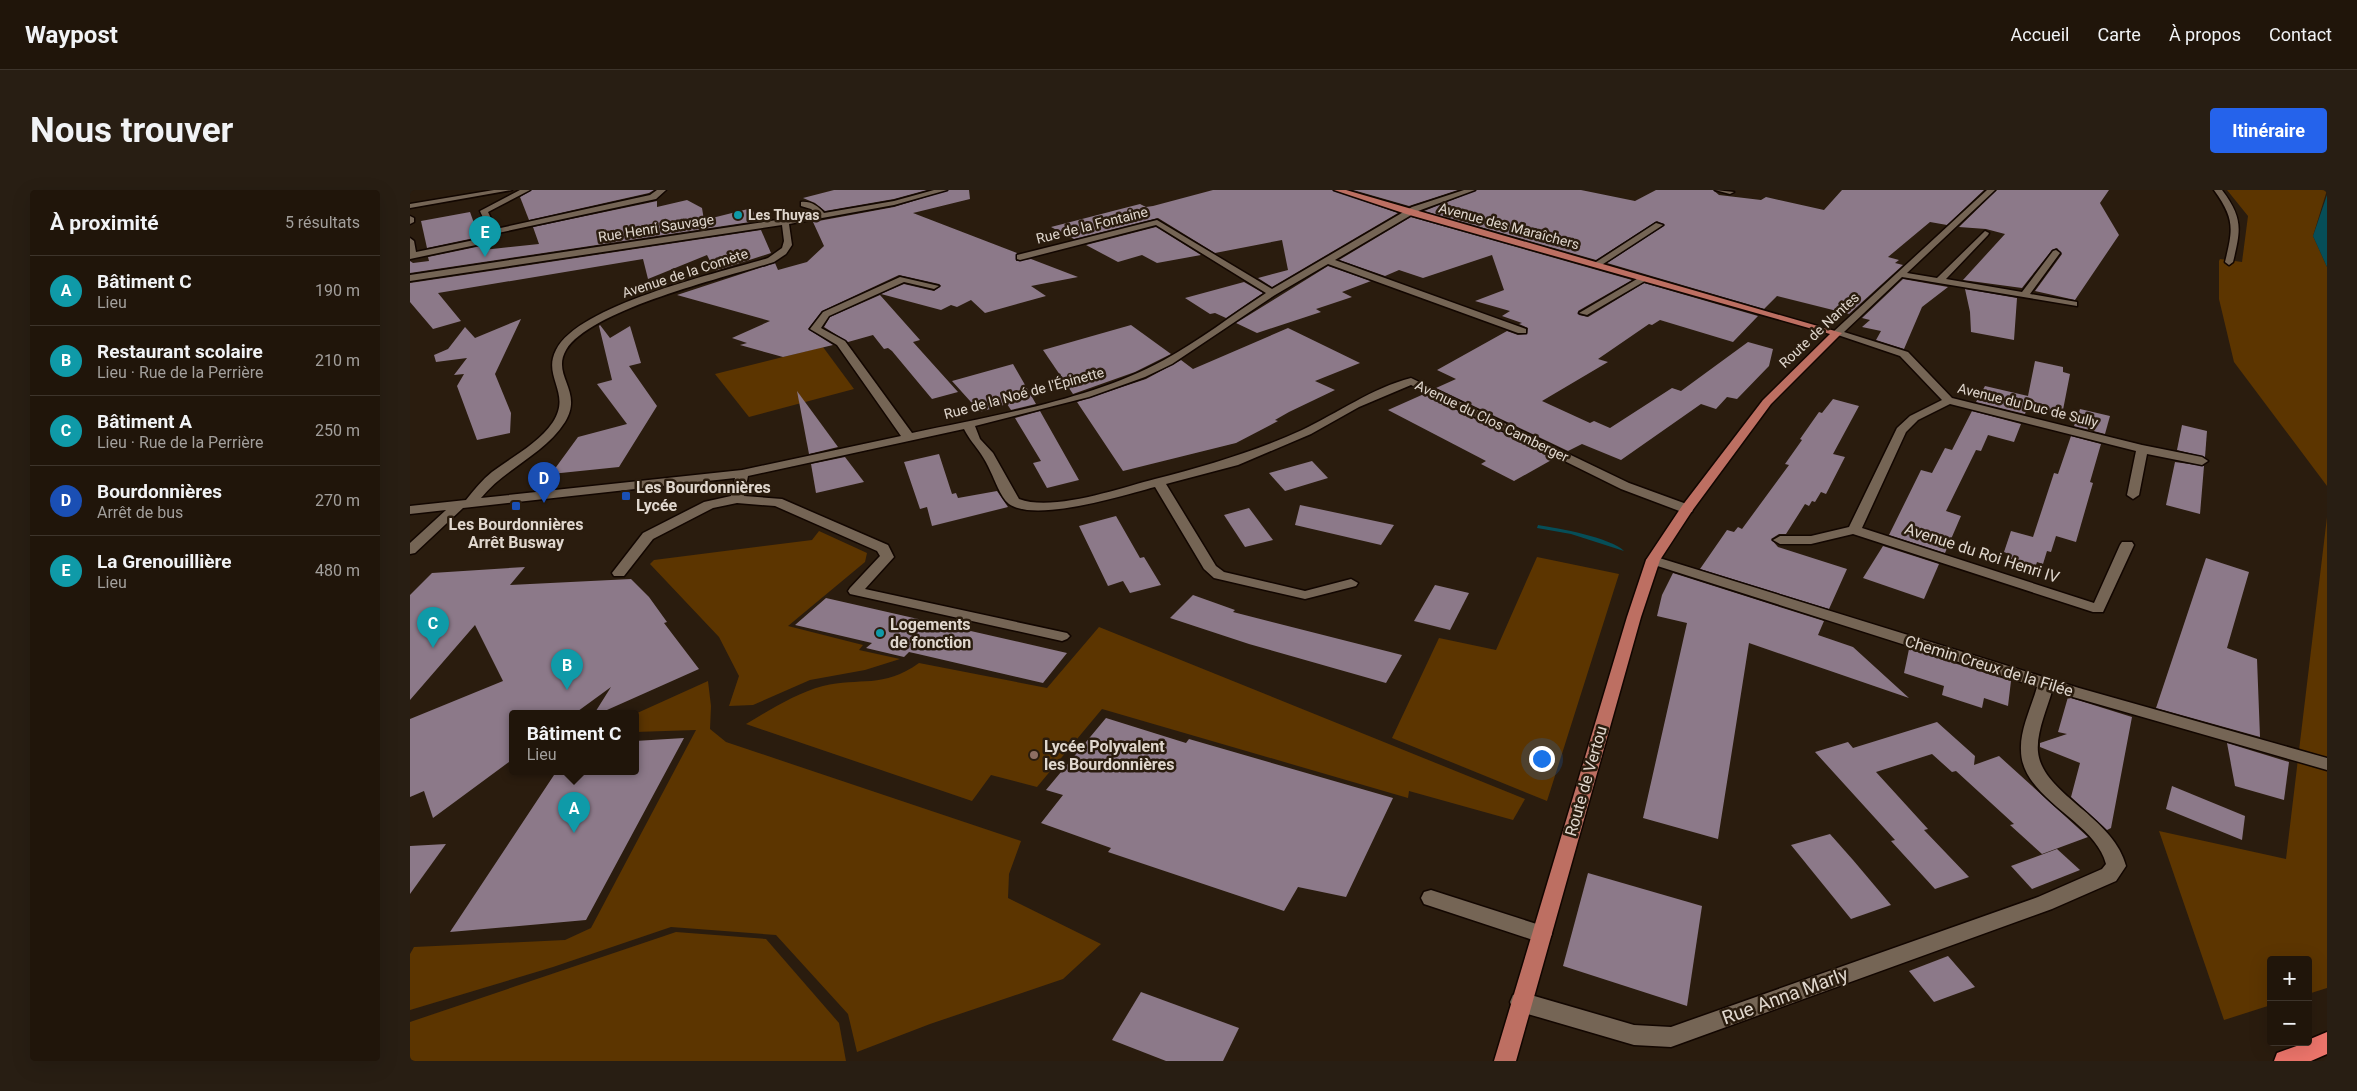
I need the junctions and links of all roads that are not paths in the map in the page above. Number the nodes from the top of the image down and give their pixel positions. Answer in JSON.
{"nodes":[{"id":1,"x":508,"y":190,"type":"edge"},
{"id":2,"x":526,"y":190,"type":"edge"},
{"id":3,"x":662,"y":190,"type":"edge"},
{"id":4,"x":943,"y":190,"type":"edge"},
{"id":5,"x":1338,"y":190,"type":"edge"},
{"id":6,"x":1471,"y":190,"type":"edge"},
{"id":7,"x":1719,"y":190,"type":"edge"},
{"id":8,"x":1991,"y":190,"type":"edge"},
{"id":9,"x":2218,"y":190,"type":"edge"},
{"id":10,"x":1730,"y":192,"type":"dead end"},
{"id":11,"x":420,"y":195,"type":"dead end"},
{"id":12,"x":410,"y":197,"type":"edge"},
{"id":13,"x":804,"y":204,"type":"dead end"},
{"id":14,"x":474,"y":205,"type":"dead end"},
{"id":15,"x":496,"y":205,"type":"junction"},
{"id":16,"x":410,"y":206,"type":"edge"},
{"id":17,"x":1409,"y":212,"type":"junction"},
{"id":18,"x":419,"y":215,"type":"dead end"},
{"id":19,"x":823,"y":216,"type":"junction"},
{"id":20,"x":410,"y":217,"type":"edge"},
{"id":21,"x":410,"y":222,"type":"edge"},
{"id":22,"x":785,"y":222,"type":"junction"},
{"id":23,"x":1659,"y":225,"type":"dead end"},
{"id":24,"x":494,"y":232,"type":"junction"},
{"id":25,"x":1984,"y":233,"type":"dead end"},
{"id":26,"x":410,"y":241,"type":"edge"},
{"id":27,"x":2056,"y":253,"type":"dead end"},
{"id":28,"x":411,"y":256,"type":"edge"},
{"id":29,"x":1020,"y":257,"type":"dead end"},
{"id":30,"x":1327,"y":260,"type":"junction"},
{"id":31,"x":2229,"y":262,"type":"dead end"},
{"id":32,"x":1597,"y":264,"type":"junction"},
{"id":33,"x":456,"y":273,"type":"junction"},
{"id":34,"x":1899,"y":274,"type":"junction"},
{"id":35,"x":410,"y":278,"type":"edge"},
{"id":36,"x":1645,"y":278,"type":"junction"},
{"id":37,"x":1938,"y":282,"type":"junction"},
{"id":38,"x":410,"y":286,"type":"edge"},
{"id":39,"x":934,"y":286,"type":"dead end"},
{"id":40,"x":1272,"y":293,"type":"junction"},
{"id":41,"x":2024,"y":296,"type":"junction"},
{"id":42,"x":2074,"y":304,"type":"dead end"},
{"id":43,"x":1584,"y":313,"type":"dead end"},
{"id":44,"x":1522,"y":331,"type":"dead end"},
{"id":45,"x":1837,"y":333,"type":"junction"},
{"id":46,"x":1948,"y":400,"type":"junction"},
{"id":47,"x":968,"y":424,"type":"junction"},
{"id":48,"x":909,"y":438,"type":"junction"},
{"id":49,"x":2142,"y":449,"type":"junction"},
{"id":50,"x":2202,"y":461,"type":"dead end"},
{"id":51,"x":742,"y":474,"type":"junction"},
{"id":52,"x":1158,"y":482,"type":"junction"},
{"id":53,"x":2133,"y":495,"type":"dead end"},
{"id":54,"x":736,"y":499,"type":"junction"},
{"id":55,"x":464,"y":504,"type":"junction"},
{"id":56,"x":1687,"y":509,"type":"junction"},
{"id":57,"x":410,"y":510,"type":"edge"},
{"id":58,"x":1854,"y":530,"type":"junction"},
{"id":59,"x":1780,"y":540,"type":"dead end"},
{"id":60,"x":2127,"y":545,"type":"dead end"},
{"id":61,"x":410,"y":550,"type":"edge"},
{"id":62,"x":1653,"y":560,"type":"junction"},
{"id":63,"x":619,"y":573,"type":"dead end"},
{"id":64,"x":1351,"y":584,"type":"dead end"},
{"id":65,"x":1062,"y":636,"type":"dead end"},
{"id":66,"x":2046,"y":684,"type":"junction"},
{"id":67,"x":2327,"y":764,"type":"edge"},
{"id":68,"x":1431,"y":898,"type":"dead end"},
{"id":69,"x":1542,"y":934,"type":"junction"},
{"id":70,"x":1521,"y":1002,"type":"junction"},
{"id":71,"x":2327,"y":1043,"type":"edge"},
{"id":72,"x":1505,"y":1061,"type":"edge"},
{"id":73,"x":2285,"y":1061,"type":"edge"}],
"edges":[{"from":1,"to":16,"type":"street"},
{"from":2,"to":15,"type":"street"},
{"from":3,"to":24,"type":"street"},
{"from":4,"to":19,"type":"street","name":"Rue Henri Sauvage"},
{"from":5,"to":17,"type":"main road","name":"Avenue des Maraîchers"},
{"from":6,"to":17,"type":"street","name":"Rue de la Noé de l'Épinette"},
{"from":7,"to":10,"type":"street"},
{"from":8,"to":34,"type":"street","name":"Route de Nantes"},
{"from":9,"to":31,"type":"street"},
{"from":11,"to":12,"type":"street"},
{"from":13,"to":19,"type":"street"},
{"from":14,"to":15,"type":"street"},
{"from":15,"to":24,"type":"street"},
{"from":17,"to":30,"type":"street","name":"Rue de la Noé de l'Épinette"},
{"from":17,"to":32,"type":"main road","name":"Avenue des Maraîchers"},
{"from":18,"to":20,"type":"street"},
{"from":19,"to":22,"type":"street","name":"Rue Henri Sauvage"},
{"from":20,"to":21,"type":"street"},
{"from":22,"to":33,"type":"street","name":"Rue Henri Sauvage"},
{"from":22,"to":55,"type":"street","name":"Avenue de la Comète"},
{"from":23,"to":32,"type":"street"},
{"from":24,"to":28,"type":"street"},
{"from":25,"to":37,"type":"street"},
{"from":26,"to":28,"type":"street"},
{"from":27,"to":41,"type":"street"},
{"from":29,"to":40,"type":"street","name":"Rue de la Fontaine"},
{"from":30,"to":40,"type":"street","name":"Rue de la Noé de l'Épinette"},
{"from":30,"to":44,"type":"street"},
{"from":32,"to":36,"type":"main road","name":"Avenue des Maraîchers"},
{"from":33,"to":35,"type":"street"},
{"from":33,"to":38,"type":"street"},
{"from":34,"to":37,"type":"street"},
{"from":34,"to":45,"type":"street","name":"Route de Nantes"},
{"from":36,"to":43,"type":"street"},
{"from":36,"to":45,"type":"main road","name":"Avenue des Maraîchers"},
{"from":37,"to":41,"type":"street"},
{"from":39,"to":48,"type":"street"},
{"from":40,"to":47,"type":"street","name":"Rue de la Noé de l'Épinette"},
{"from":41,"to":42,"type":"street"},
{"from":45,"to":46,"type":"street","name":"Avenue du Duc de Sully"},
{"from":45,"to":56,"type":"main road","name":"Route de Nantes"},
{"from":46,"to":49,"type":"street","name":"Avenue du Duc de Sully"},
{"from":46,"to":58,"type":"street"},
{"from":47,"to":48,"type":"street","name":"Rue de la Noé de l'Épinette"},
{"from":47,"to":52,"type":"street","name":"Avenue du Clos Camberger"},
{"from":48,"to":51,"type":"street","name":"Rue de la Noé de l'Épinette"},
{"from":49,"to":50,"type":"street","name":"Avenue du Duc de Sully"},
{"from":49,"to":53,"type":"street"},
{"from":51,"to":54,"type":"street"},
{"from":51,"to":55,"type":"street","name":"Rue de la Noé de l'Épinette"},
{"from":52,"to":56,"type":"street","name":"Avenue du Clos Camberger"},
{"from":52,"to":64,"type":"street"},
{"from":54,"to":63,"type":"street"},
{"from":54,"to":65,"type":"street"},
{"from":55,"to":57,"type":"street","name":"Rue de la Noé de l'Épinette"},
{"from":55,"to":61,"type":"street"},
{"from":56,"to":62,"type":"main road","name":"Route de Vertou"},
{"from":58,"to":59,"type":"street"},
{"from":58,"to":60,"type":"street","name":"Avenue du Roi Henri IV"},
{"from":62,"to":66,"type":"street","name":"Chemin Creux de la Filée"},
{"from":62,"to":69,"type":"main road","name":"Route de Vertou"},
{"from":66,"to":67,"type":"street","name":"Chemin Creux de la Filée"},
{"from":66,"to":70,"type":"street","name":"Rue Anna Marly"},
{"from":68,"to":69,"type":"street"},
{"from":69,"to":70,"type":"main road","name":"Route de Vertou"},
{"from":70,"to":72,"type":"main road","name":"Route de Vertou"},
{"from":71,"to":73,"type":"highway"}]}
